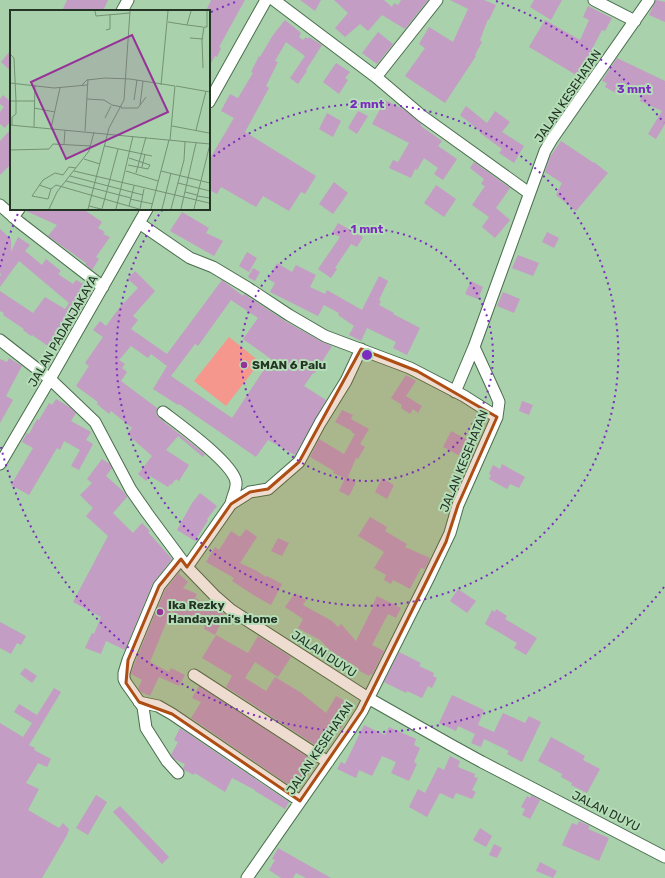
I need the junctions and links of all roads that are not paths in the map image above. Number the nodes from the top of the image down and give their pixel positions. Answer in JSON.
{"nodes":[{"id":1,"x":128,"y":0,"type":"edge"},
{"id":2,"x":266,"y":0,"type":"edge"},
{"id":3,"x":274,"y":0,"type":"edge"},
{"id":4,"x":437,"y":0,"type":"edge"},
{"id":5,"x":594,"y":0,"type":"edge"},
{"id":6,"x":649,"y":0,"type":"edge"},
{"id":7,"x":123,"y":10,"type":"edge"},
{"id":8,"x":635,"y":21,"type":"junction"},
{"id":9,"x":376,"y":78,"type":"junction"},
{"id":10,"x":213,"y":84,"type":"edge"},
{"id":11,"x":210,"y":98,"type":"edge"},
{"id":12,"x":529,"y":193,"type":"junction"},
{"id":13,"x":0,"y":205,"type":"edge"},
{"id":14,"x":146,"y":210,"type":"edge"},
{"id":15,"x":16,"y":213,"type":"edge"},
{"id":16,"x":139,"y":224,"type":"junction"},
{"id":17,"x":103,"y":287,"type":"junction"},
{"id":18,"x":0,"y":340,"type":"edge"},
{"id":19,"x":474,"y":347,"type":"junction"},
{"id":20,"x":362,"y":349,"type":"junction"},
{"id":21,"x":50,"y":379,"type":"junction"},
{"id":22,"x":455,"y":392,"type":"junction"},
{"id":23,"x":163,"y":412,"type":"dead end"},
{"id":24,"x":497,"y":417,"type":"junction"},
{"id":25,"x":0,"y":464,"type":"edge"},
{"id":26,"x":231,"y":504,"type":"junction"},
{"id":27,"x":184,"y":563,"type":"junction"},
{"id":28,"x":194,"y":675,"type":"dead end"},
{"id":29,"x":368,"y":698,"type":"junction"},
{"id":30,"x":139,"y":702,"type":"junction"},
{"id":31,"x":328,"y":762,"type":"junction"},
{"id":32,"x":178,"y":773,"type":"dead end"},
{"id":33,"x":300,"y":801,"type":"junction"},
{"id":34,"x":665,"y":857,"type":"edge"},
{"id":35,"x":247,"y":878,"type":"edge"}],
"edges":[{"from":1,"to":7,"type":"street"},
{"from":2,"to":10,"type":"street"},
{"from":3,"to":9,"type":"street"},
{"from":4,"to":9,"type":"street"},
{"from":5,"to":8,"type":"street"},
{"from":6,"to":8,"type":"street","name":"JALAN KESEHATAN"},
{"from":8,"to":12,"type":"street","name":"JALAN KESEHATAN"},
{"from":9,"to":12,"type":"street"},
{"from":10,"to":11,"type":"street"},
{"from":12,"to":19,"type":"street","name":"JALAN KESEHATAN"},
{"from":13,"to":15,"type":"street"},
{"from":14,"to":16,"type":"street","name":"JALAN PADANJAKAYA"},
{"from":15,"to":17,"type":"street"},
{"from":16,"to":17,"type":"street","name":"JALAN PADANJAKAYA"},
{"from":16,"to":20,"type":"street"},
{"from":17,"to":21,"type":"street","name":"JALAN PADANJAKAYA"},
{"from":18,"to":21,"type":"street","name":"JALAN DUYU"},
{"from":19,"to":22,"type":"street"},
{"from":19,"to":24,"type":"street","name":"JALAN KESEHATAN"},
{"from":20,"to":22,"type":"street"},
{"from":20,"to":26,"type":"street"},
{"from":21,"to":25,"type":"street","name":"JALAN PADANJAKAYA"},
{"from":21,"to":27,"type":"street","name":"JALAN DUYU"},
{"from":22,"to":24,"type":"street"},
{"from":23,"to":26,"type":"street"},
{"from":24,"to":29,"type":"street","name":"JALAN KESEHATAN"},
{"from":26,"to":27,"type":"street"},
{"from":27,"to":29,"type":"street","name":"JALAN DUYU"},
{"from":27,"to":30,"type":"street"},
{"from":28,"to":31,"type":"street"},
{"from":29,"to":31,"type":"street","name":"JALAN KESEHATAN"},
{"from":29,"to":34,"type":"street","name":"JALAN DUYU"},
{"from":30,"to":32,"type":"street"},
{"from":30,"to":33,"type":"street"},
{"from":31,"to":33,"type":"street","name":"JALAN KESEHATAN"},
{"from":33,"to":35,"type":"street","name":"JALAN KESEHATAN"}]}
